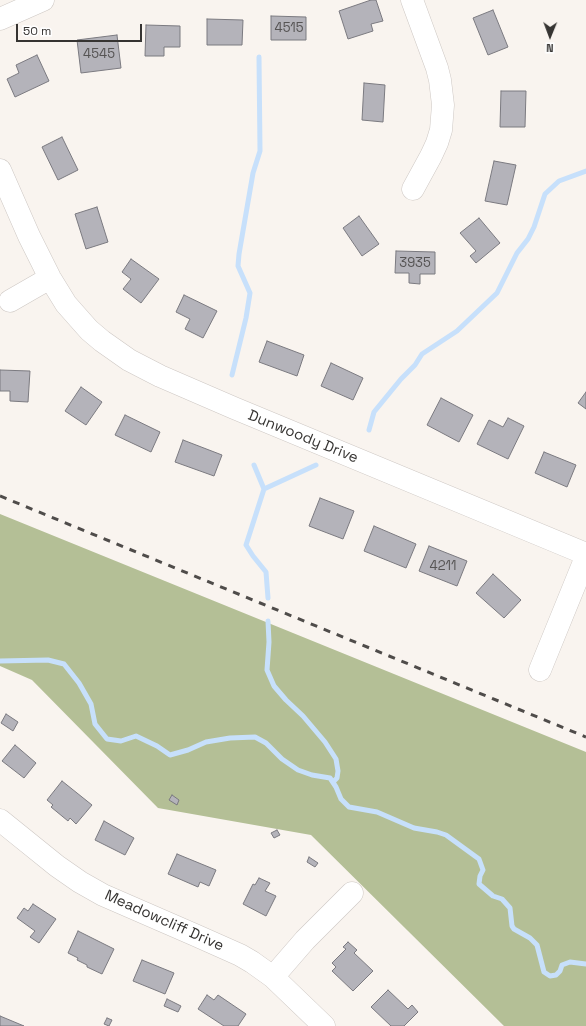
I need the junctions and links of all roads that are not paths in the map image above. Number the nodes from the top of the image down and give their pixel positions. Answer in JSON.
{"nodes":[{"id":1,"x":43,"y":0,"type":"edge"},
{"id":2,"x":412,"y":0,"type":"edge"},
{"id":3,"x":0,"y":18,"type":"edge"},
{"id":4,"x":0,"y":170,"type":"edge"},
{"id":5,"x":413,"y":189,"type":"dead end"},
{"id":6,"x":50,"y":278,"type":"junction"},
{"id":7,"x":10,"y":301,"type":"dead end"},
{"id":8,"x":586,"y":554,"type":"edge"},
{"id":9,"x":586,"y":557,"type":"edge"},
{"id":10,"x":540,"y":670,"type":"dead end"},
{"id":11,"x":0,"y":820,"type":"edge"},
{"id":12,"x":352,"y":893,"type":"dead end"},
{"id":13,"x":273,"y":977,"type":"junction"},
{"id":14,"x":324,"y":1026,"type":"edge"}],
"edges":[{"from":1,"to":3,"type":"street"},
{"from":2,"to":5,"type":"street"},
{"from":4,"to":6,"type":"street","name":"Dunwoody Drive"},
{"from":6,"to":7,"type":"street"},
{"from":6,"to":8,"type":"street","name":"Dunwoody Drive"},
{"from":9,"to":10,"type":"street"},
{"from":11,"to":13,"type":"street","name":"Meadowcliff Drive"},
{"from":12,"to":13,"type":"street"},
{"from":13,"to":14,"type":"street","name":"Meadowcliff Drive"}]}
